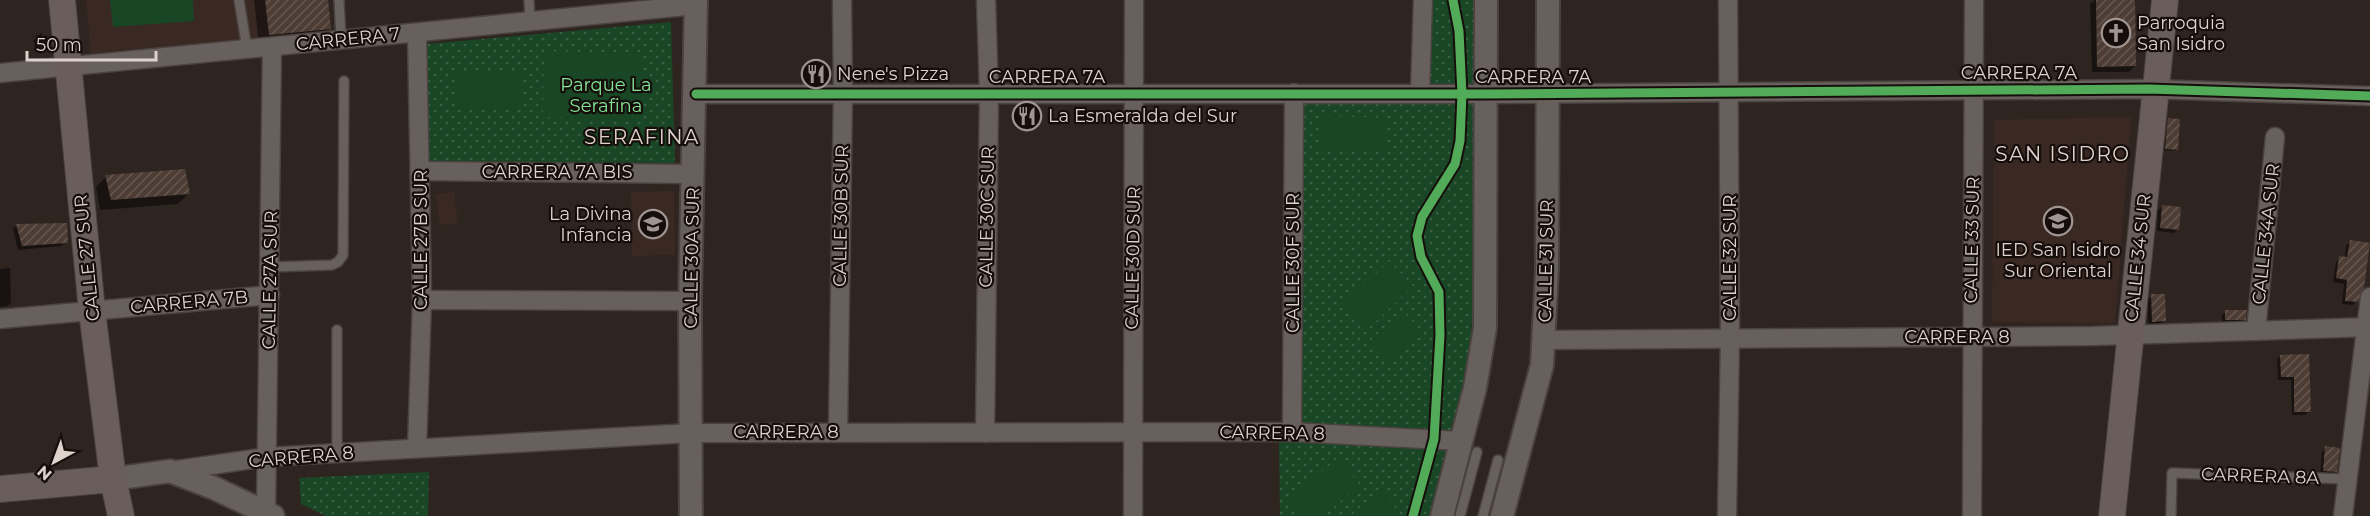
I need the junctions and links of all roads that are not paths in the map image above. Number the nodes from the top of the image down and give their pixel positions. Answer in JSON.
{"nodes":[{"id":1,"x":62,"y":0,"type":"edge"},
{"id":2,"x":239,"y":0,"type":"edge"},
{"id":3,"x":339,"y":0,"type":"edge"},
{"id":4,"x":529,"y":0,"type":"edge"},
{"id":5,"x":842,"y":0,"type":"edge"},
{"id":6,"x":986,"y":0,"type":"edge"},
{"id":7,"x":1134,"y":0,"type":"edge"},
{"id":8,"x":1423,"y":0,"type":"edge"},
{"id":9,"x":1486,"y":0,"type":"edge"},
{"id":10,"x":1548,"y":0,"type":"edge"},
{"id":11,"x":1728,"y":0,"type":"edge"},
{"id":12,"x":1974,"y":0,"type":"edge"},
{"id":13,"x":2165,"y":0,"type":"edge"},
{"id":14,"x":696,"y":2,"type":"edge"},
{"id":15,"x":531,"y":21,"type":"junction"},
{"id":16,"x":417,"y":33,"type":"junction"},
{"id":17,"x":340,"y":39,"type":"junction"},
{"id":18,"x":272,"y":47,"type":"junction"},
{"id":19,"x":247,"y":49,"type":"junction"},
{"id":20,"x":68,"y":67,"type":"junction"},
{"id":21,"x":0,"y":73,"type":"edge"},
{"id":22,"x":344,"y":81,"type":"dead end"},
{"id":23,"x":2155,"y":89,"type":"junction"},
{"id":24,"x":1974,"y":90,"type":"junction"},
{"id":25,"x":1729,"y":92,"type":"junction"},
{"id":26,"x":843,"y":93,"type":"junction"},
{"id":27,"x":989,"y":93,"type":"junction"},
{"id":28,"x":1135,"y":93,"type":"junction"},
{"id":29,"x":1294,"y":93,"type":"junction"},
{"id":30,"x":1420,"y":93,"type":"junction"},
{"id":31,"x":1548,"y":93,"type":"junction"},
{"id":32,"x":696,"y":94,"type":"junction"},
{"id":33,"x":1485,"y":94,"type":"junction"},
{"id":34,"x":2370,"y":96,"type":"edge"},
{"id":35,"x":2276,"y":137,"type":"dead end"},
{"id":36,"x":420,"y":171,"type":"junction"},
{"id":37,"x":693,"y":174,"type":"junction"},
{"id":38,"x":270,"y":267,"type":"junction"},
{"id":39,"x":270,"y":295,"type":"junction"},
{"id":40,"x":2370,"y":297,"type":"edge"},
{"id":41,"x":422,"y":300,"type":"junction"},
{"id":42,"x":690,"y":301,"type":"junction"},
{"id":43,"x":92,"y":311,"type":"junction"},
{"id":44,"x":0,"y":319,"type":"edge"},
{"id":45,"x":2368,"y":327,"type":"edge"},
{"id":46,"x":337,"y":330,"type":"dead end"},
{"id":47,"x":2256,"y":331,"type":"junction"},
{"id":48,"x":2130,"y":335,"type":"junction"},
{"id":49,"x":1730,"y":337,"type":"junction"},
{"id":50,"x":1971,"y":337,"type":"junction"},
{"id":51,"x":1544,"y":340,"type":"junction"},
{"id":52,"x":838,"y":431,"type":"junction"},
{"id":53,"x":1131,"y":432,"type":"junction"},
{"id":54,"x":1292,"y":432,"type":"junction"},
{"id":55,"x":691,"y":433,"type":"junction"},
{"id":56,"x":985,"y":433,"type":"junction"},
{"id":57,"x":1469,"y":447,"type":"junction"},
{"id":58,"x":417,"y":448,"type":"junction"},
{"id":59,"x":337,"y":453,"type":"junction"},
{"id":60,"x":268,"y":457,"type":"junction"},
{"id":61,"x":1498,"y":460,"type":"dead end"},
{"id":62,"x":170,"y":471,"type":"junction"},
{"id":63,"x":113,"y":479,"type":"junction"},
{"id":64,"x":2348,"y":479,"type":"junction"},
{"id":65,"x":0,"y":489,"type":"edge"},
{"id":66,"x":268,"y":515,"type":"edge"},
{"id":67,"x":121,"y":516,"type":"edge"},
{"id":68,"x":691,"y":516,"type":"edge"},
{"id":69,"x":1133,"y":516,"type":"edge"},
{"id":70,"x":1442,"y":516,"type":"edge"},
{"id":71,"x":1460,"y":516,"type":"edge"},
{"id":72,"x":1483,"y":516,"type":"edge"},
{"id":73,"x":1502,"y":516,"type":"edge"},
{"id":74,"x":1727,"y":516,"type":"edge"},
{"id":75,"x":1972,"y":516,"type":"edge"},
{"id":76,"x":2112,"y":516,"type":"edge"},
{"id":77,"x":2171,"y":516,"type":"edge"},
{"id":78,"x":2343,"y":516,"type":"edge"}],
"edges":[{"from":1,"to":20,"type":"main road","name":"CALLE 27 SUR"},
{"from":2,"to":19,"type":"lane"},
{"from":3,"to":17,"type":"lane"},
{"from":4,"to":15,"type":"lane"},
{"from":5,"to":26,"type":"street","name":"CALLE 30B SUR"},
{"from":6,"to":27,"type":"street","name":"CALLE 30C SUR"},
{"from":7,"to":28,"type":"street","name":"CALLE 30D SUR"},
{"from":8,"to":30,"type":"street"},
{"from":9,"to":33,"type":"street"},
{"from":10,"to":31,"type":"street","name":"CALLE 31 SUR"},
{"from":11,"to":25,"type":"street","name":"CALLE 32 SUR"},
{"from":12,"to":24,"type":"street","name":"CALLE 33 SUR"},
{"from":13,"to":23,"type":"main road","name":"CALLE 34 SUR"},
{"from":14,"to":15,"type":"street","name":"CARRERA 7"},
{"from":14,"to":32,"type":"street","name":"CALLE 30A SUR"},
{"from":15,"to":16,"type":"street","name":"CARRERA 7"},
{"from":16,"to":17,"type":"street","name":"CARRERA 7"},
{"from":16,"to":36,"type":"street","name":"CALLE 27B SUR"},
{"from":17,"to":18,"type":"street","name":"CARRERA 7"},
{"from":18,"to":19,"type":"street","name":"CARRERA 7"},
{"from":18,"to":38,"type":"street","name":"CALLE 27A SUR"},
{"from":19,"to":20,"type":"street","name":"CARRERA 7"},
{"from":20,"to":21,"type":"street","name":"CARRERA 7"},
{"from":20,"to":43,"type":"main road","name":"CALLE 27 SUR"},
{"from":22,"to":38,"type":"lane"},
{"from":23,"to":24,"type":"street","name":"CARRERA 7A"},
{"from":23,"to":34,"type":"street","name":"CARRERA 7A"},
{"from":23,"to":48,"type":"main road","name":"CALLE 34 SUR"},
{"from":24,"to":25,"type":"street","name":"CARRERA 7A"},
{"from":24,"to":50,"type":"street","name":"CALLE 33 SUR"},
{"from":25,"to":31,"type":"street","name":"CARRERA 7A"},
{"from":25,"to":49,"type":"street","name":"CALLE 32 SUR"},
{"from":26,"to":27,"type":"street","name":"CARRERA 7A"},
{"from":26,"to":32,"type":"street","name":"CARRERA 7A"},
{"from":26,"to":52,"type":"street","name":"CALLE 30B SUR"},
{"from":27,"to":28,"type":"street","name":"CARRERA 7A"},
{"from":27,"to":56,"type":"street","name":"CALLE 30C SUR"},
{"from":28,"to":29,"type":"street","name":"CARRERA 7A"},
{"from":28,"to":53,"type":"street","name":"CALLE 30D SUR"},
{"from":29,"to":30,"type":"street","name":"CARRERA 7A"},
{"from":29,"to":54,"type":"street","name":"CALLE 30F SUR"},
{"from":30,"to":33,"type":"street","name":"CARRERA 7A"},
{"from":31,"to":33,"type":"street","name":"CARRERA 7A"},
{"from":31,"to":51,"type":"street","name":"CALLE 31 SUR"},
{"from":32,"to":37,"type":"street","name":"CALLE 30A SUR"},
{"from":33,"to":57,"type":"street"},
{"from":35,"to":47,"type":"street","name":"CALLE 34A SUR"},
{"from":36,"to":37,"type":"street","name":"CARRERA 7A BIS"},
{"from":36,"to":41,"type":"street","name":"CALLE 27B SUR"},
{"from":37,"to":42,"type":"street","name":"CALLE 30A SUR"},
{"from":38,"to":39,"type":"street","name":"CALLE 27A SUR"},
{"from":39,"to":43,"type":"street","name":"CARRERA 7B"},
{"from":39,"to":60,"type":"street","name":"CALLE 27A SUR"},
{"from":40,"to":45,"type":"street"},
{"from":41,"to":42,"type":"street"},
{"from":41,"to":58,"type":"street","name":"CALLE 27B SUR"},
{"from":42,"to":55,"type":"street","name":"CALLE 30A SUR"},
{"from":43,"to":44,"type":"street","name":"CARRERA 7B"},
{"from":43,"to":63,"type":"main road","name":"CALLE 27 SUR"},
{"from":45,"to":47,"type":"street","name":"CARRERA 8"},
{"from":45,"to":64,"type":"street"},
{"from":46,"to":59,"type":"lane"},
{"from":47,"to":48,"type":"street","name":"CARRERA 8"},
{"from":48,"to":50,"type":"street","name":"CARRERA 8"},
{"from":48,"to":76,"type":"main road","name":"CALLE 34 SUR"},
{"from":49,"to":50,"type":"street","name":"CARRERA 8"},
{"from":49,"to":51,"type":"street","name":"CARRERA 8"},
{"from":49,"to":74,"type":"street","name":"CALLE 32 SUR"},
{"from":50,"to":75,"type":"street","name":"CALLE 33 SUR"},
{"from":51,"to":73,"type":"street","name":"CALLE 31 SUR"},
{"from":52,"to":55,"type":"street","name":"CARRERA 8"},
{"from":52,"to":56,"type":"street","name":"CARRERA 8"},
{"from":53,"to":54,"type":"street","name":"CARRERA 8"},
{"from":53,"to":56,"type":"street","name":"CARRERA 8"},
{"from":53,"to":69,"type":"street","name":"CALLE 30D SUR"},
{"from":54,"to":57,"type":"street","name":"CARRERA 8"},
{"from":55,"to":58,"type":"street","name":"CARRERA 8"},
{"from":55,"to":68,"type":"street","name":"CALLE 30A SUR"},
{"from":57,"to":70,"type":"street"},
{"from":57,"to":71,"type":"lane"},
{"from":58,"to":59,"type":"street","name":"CARRERA 8"},
{"from":59,"to":60,"type":"street","name":"CARRERA 8"},
{"from":60,"to":62,"type":"street","name":"CARRERA 8"},
{"from":60,"to":66,"type":"street","name":"CALLE 27A SUR"},
{"from":61,"to":72,"type":"lane"},
{"from":62,"to":63,"type":"street","name":"CARRERA 8"},
{"from":62,"to":66,"type":"street"},
{"from":63,"to":65,"type":"main road"},
{"from":63,"to":67,"type":"main road","name":"CALLE 27 SUR"},
{"from":64,"to":77,"type":"lane","name":"CARRERA 8A"},
{"from":64,"to":78,"type":"street"}]}
